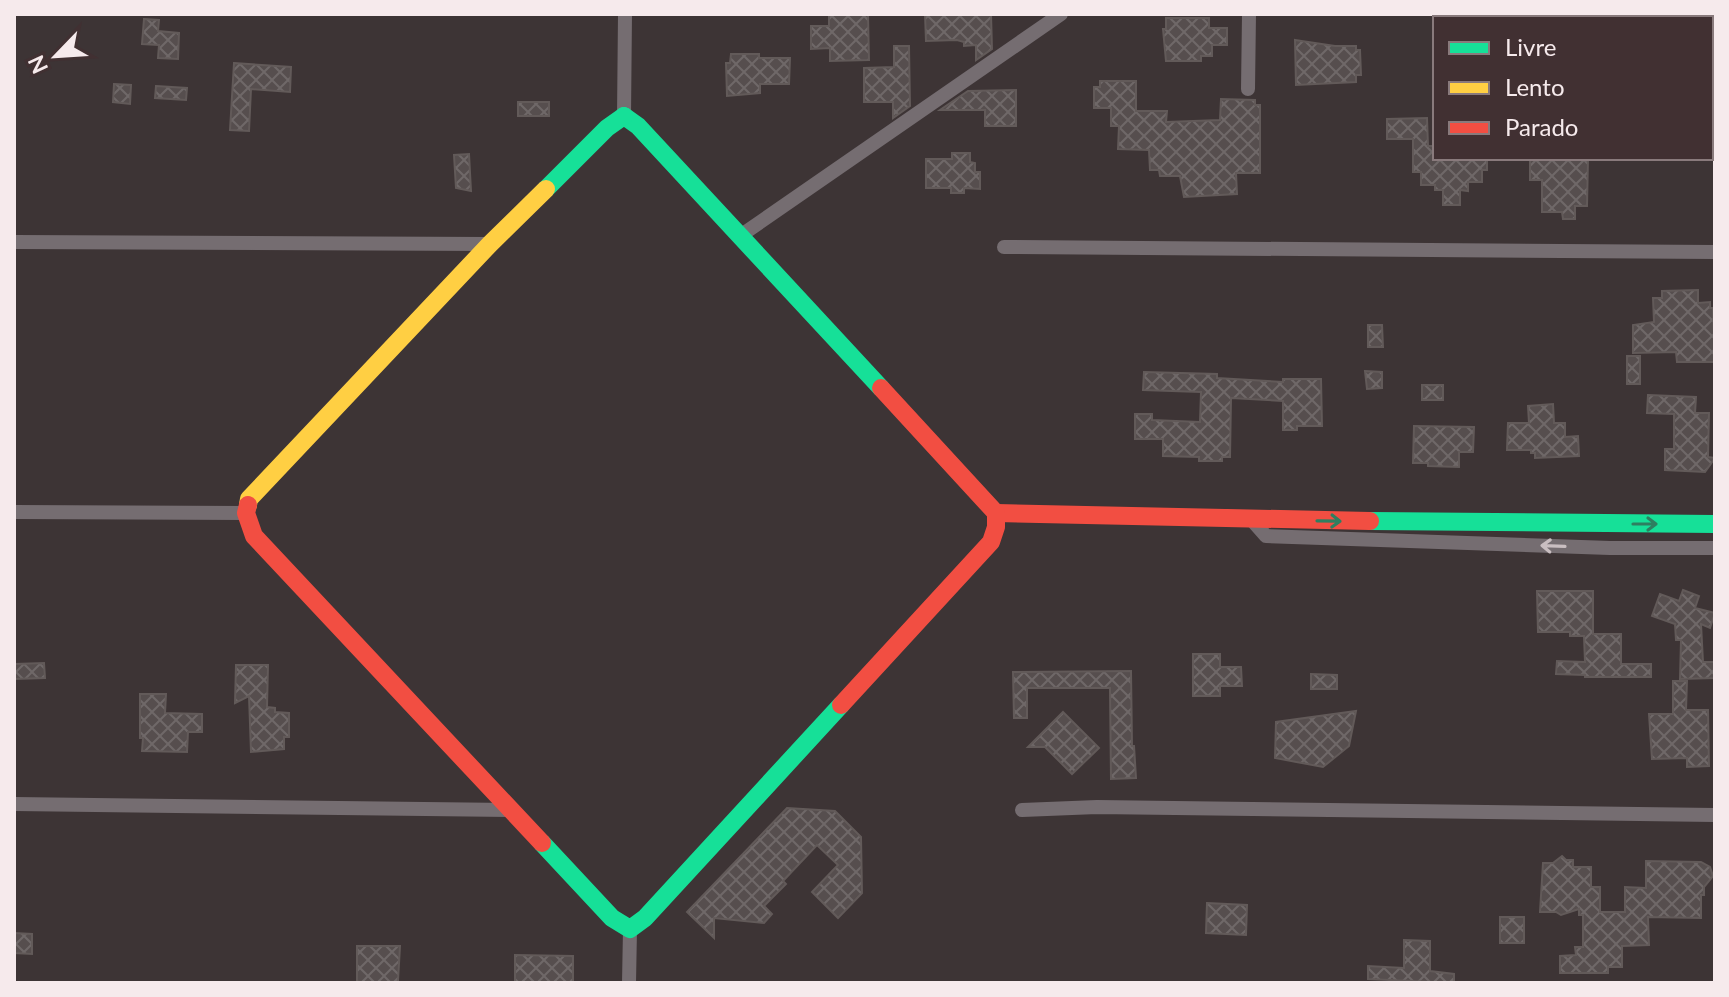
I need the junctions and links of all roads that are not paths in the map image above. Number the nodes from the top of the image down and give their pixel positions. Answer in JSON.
{"nodes":[{"id":1,"x":625,"y":14,"type":"edge"},
{"id":2,"x":1061,"y":14,"type":"edge"},
{"id":3,"x":1249,"y":14,"type":"edge"},
{"id":4,"x":1248,"y":89,"type":"dead end"},
{"id":5,"x":624,"y":116,"type":"junction"},
{"id":6,"x":740,"y":236,"type":"junction"},
{"id":7,"x":14,"y":242,"type":"edge"},
{"id":8,"x":490,"y":244,"type":"junction"},
{"id":9,"x":1004,"y":247,"type":"dead end"},
{"id":10,"x":1715,"y":252,"type":"edge"},
{"id":11,"x":14,"y":512,"type":"edge"},
{"id":12,"x":246,"y":513,"type":"junction"},
{"id":13,"x":996,"y":513,"type":"junction"},
{"id":14,"x":1251,"y":519,"type":"junction"},
{"id":15,"x":1612,"y":524,"type":"junction"},
{"id":16,"x":1715,"y":524,"type":"edge"},
{"id":17,"x":1610,"y":548,"type":"junction"},
{"id":18,"x":1715,"y":548,"type":"edge"},
{"id":19,"x":14,"y":804,"type":"edge"},
{"id":20,"x":511,"y":810,"type":"junction"},
{"id":21,"x":1022,"y":810,"type":"dead end"},
{"id":22,"x":1715,"y":815,"type":"edge"},
{"id":23,"x":630,"y":929,"type":"junction"},
{"id":24,"x":629,"y":983,"type":"edge"}],
"edges":[{"from":1,"to":5,"type":"street"},
{"from":2,"to":6,"type":"street"},
{"from":3,"to":4,"type":"street"},
{"from":5,"to":6,"type":"street"},
{"from":5,"to":8,"type":"street"},
{"from":6,"to":13,"type":"street"},
{"from":7,"to":8,"type":"street"},
{"from":8,"to":12,"type":"street"},
{"from":9,"to":10,"type":"street"},
{"from":11,"to":12,"type":"street"},
{"from":12,"to":20,"type":"street"},
{"from":13,"to":14,"type":"street"},
{"from":13,"to":23,"type":"street"},
{"from":14,"to":15,"type":"street","one_way":true},
{"from":17,"to":14,"type":"street","one_way":true},
{"from":15,"to":16,"type":"street","one_way":true},
{"from":15,"to":17,"type":"street"},
{"from":17,"to":18,"type":"street"},
{"from":19,"to":20,"type":"street"},
{"from":20,"to":23,"type":"street"},
{"from":21,"to":22,"type":"street"},
{"from":23,"to":24,"type":"street"}]}
